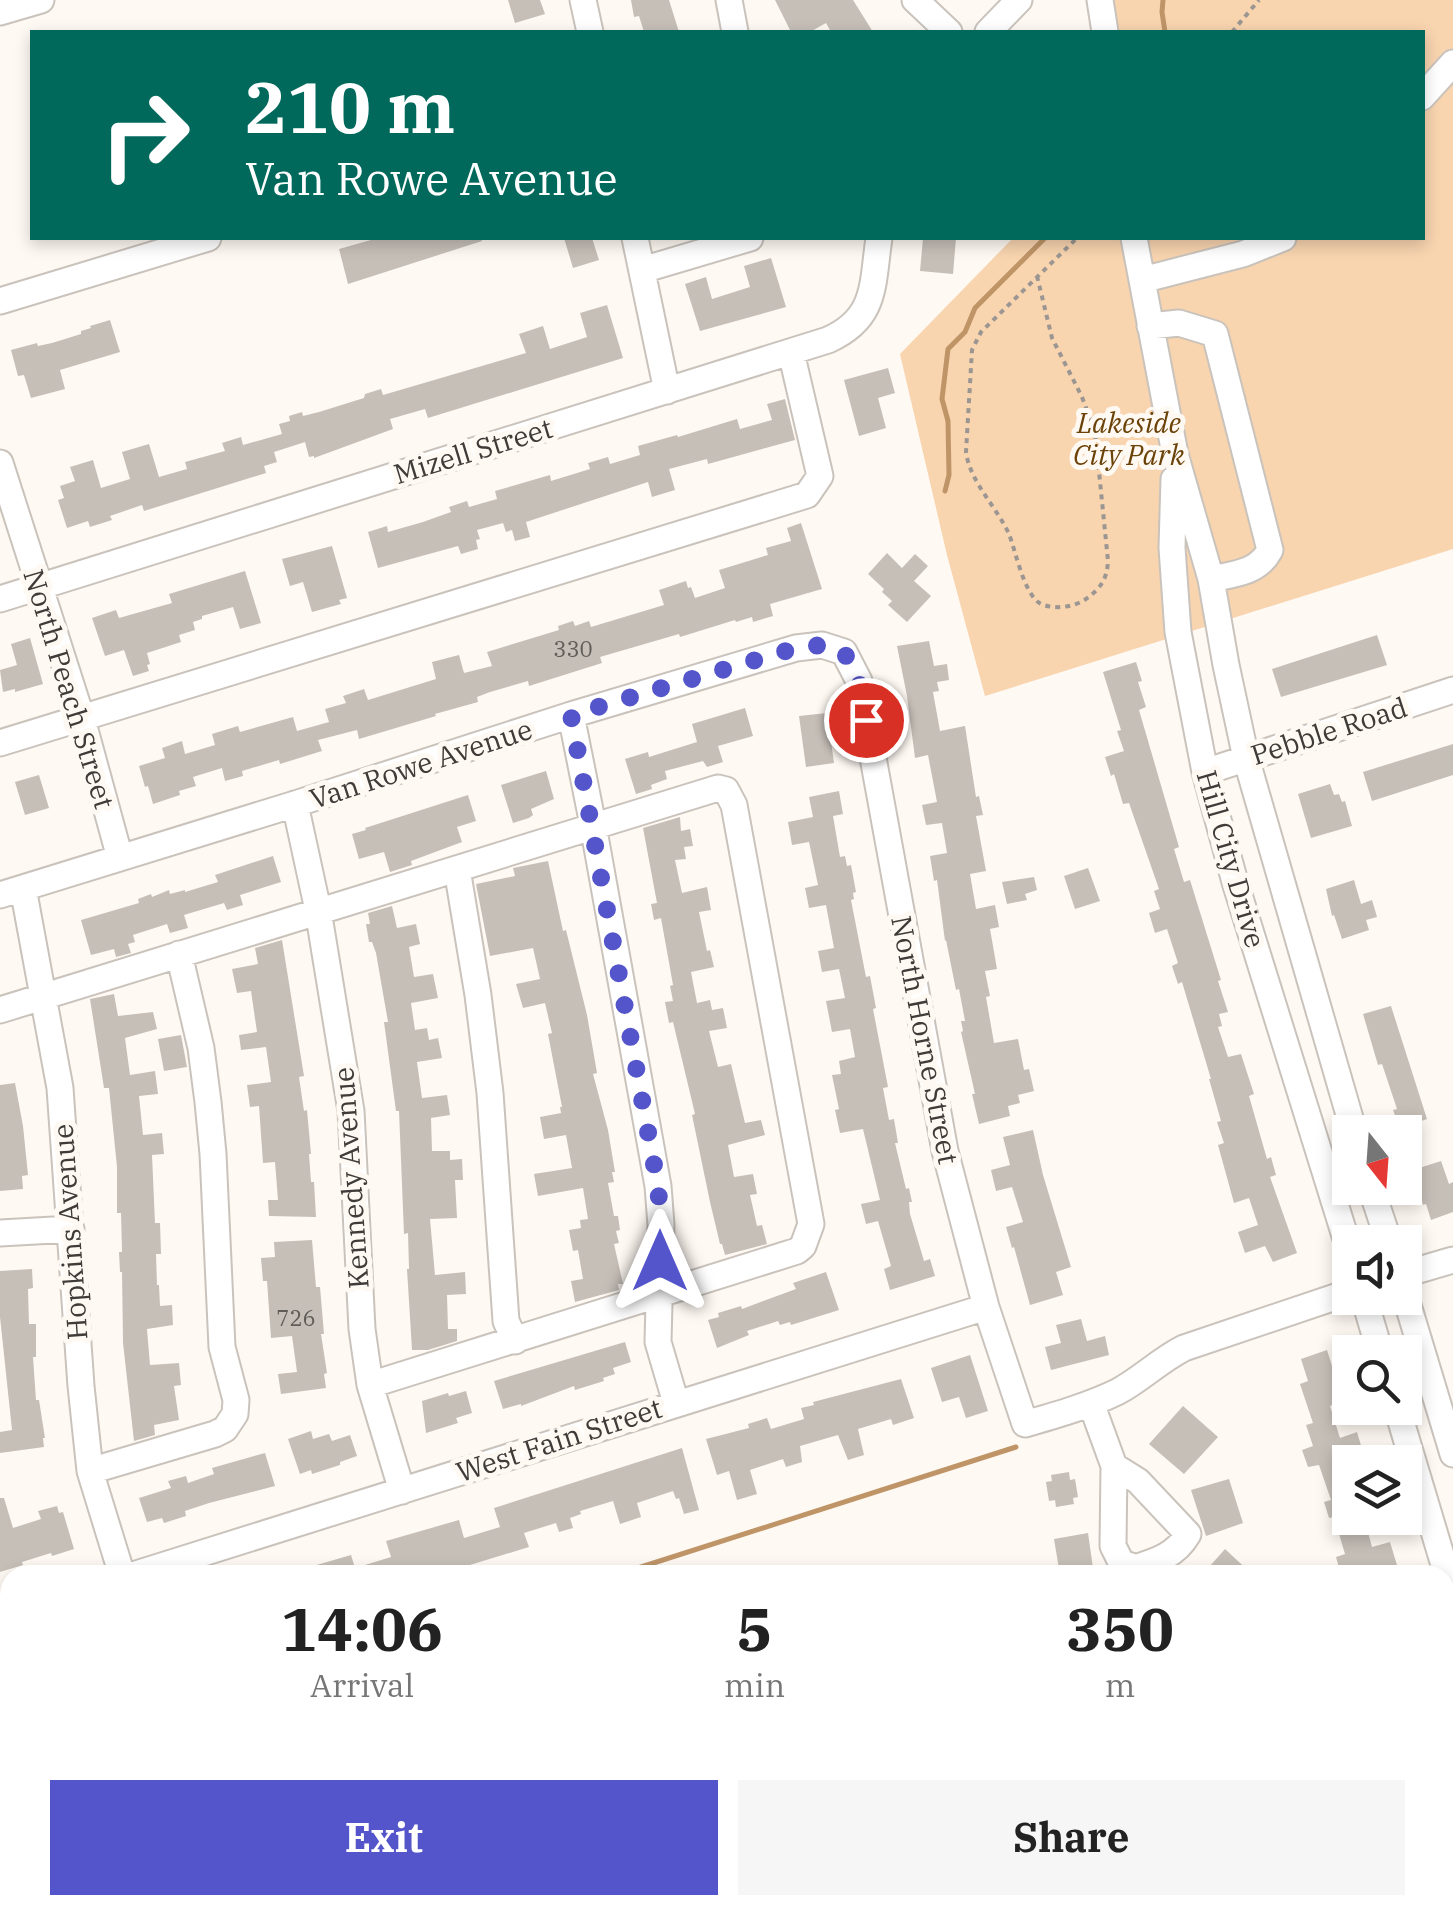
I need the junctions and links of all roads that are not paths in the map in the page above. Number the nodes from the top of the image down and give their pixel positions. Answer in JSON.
{"nodes":[{"id":1,"x":41,"y":0,"type":"edge"},
{"id":2,"x":583,"y":0,"type":"edge"},
{"id":3,"x":729,"y":0,"type":"edge"},
{"id":4,"x":915,"y":0,"type":"edge"},
{"id":5,"x":1019,"y":0,"type":"edge"},
{"id":6,"x":1100,"y":0,"type":"edge"},
{"id":7,"x":0,"y":12,"type":"edge"},
{"id":8,"x":590,"y":30,"type":"edge"},
{"id":9,"x":735,"y":30,"type":"edge"},
{"id":10,"x":947,"y":30,"type":"edge"},
{"id":11,"x":990,"y":30,"type":"edge"},
{"id":12,"x":1105,"y":30,"type":"edge"},
{"id":13,"x":1453,"y":63,"type":"edge"},
{"id":14,"x":1425,"y":94,"type":"edge"},
{"id":15,"x":202,"y":240,"type":"edge"},
{"id":16,"x":636,"y":240,"type":"edge"},
{"id":17,"x":743,"y":240,"type":"edge"},
{"id":18,"x":879,"y":240,"type":"edge"},
{"id":19,"x":1134,"y":240,"type":"edge"},
{"id":20,"x":1279,"y":240,"type":"edge"},
{"id":21,"x":642,"y":270,"type":"junction"},
{"id":22,"x":1142,"y":280,"type":"junction"},
{"id":23,"x":0,"y":302,"type":"edge"},
{"id":24,"x":1150,"y":326,"type":"junction"},
{"id":25,"x":790,"y":352,"type":"junction"},
{"id":26,"x":667,"y":391,"type":"junction"},
{"id":27,"x":1175,"y":454,"type":"junction"},
{"id":28,"x":0,"y":462,"type":"edge"},
{"id":29,"x":1211,"y":579,"type":"junction"},
{"id":30,"x":38,"y":587,"type":"junction"},
{"id":31,"x":0,"y":599,"type":"edge"},
{"id":32,"x":844,"y":652,"type":"joint"},
{"id":33,"x":1453,"y":690,"type":"edge"},
{"id":34,"x":571,"y":715,"type":"junction"},
{"id":35,"x":82,"y":719,"type":"junction"},
{"id":36,"x":0,"y":743,"type":"edge"},
{"id":37,"x":1246,"y":758,"type":"junction"},
{"id":38,"x":1205,"y":772,"type":"junction"},
{"id":39,"x":296,"y":804,"type":"junction"},
{"id":40,"x":593,"y":825,"type":"junction"},
{"id":41,"x":120,"y":858,"type":"junction"},
{"id":42,"x":457,"y":869,"type":"junction"},
{"id":43,"x":11,"y":891,"type":"edge"},
{"id":44,"x":318,"y":910,"type":"junction"},
{"id":45,"x":179,"y":954,"type":"junction"},
{"id":46,"x":45,"y":998,"type":"junction"},
{"id":47,"x":0,"y":1010,"type":"edge"},
{"id":48,"x":1349,"y":1115,"type":"edge"},
{"id":49,"x":1342,"y":1225,"type":"edge"},
{"id":50,"x":71,"y":1229,"type":"junction"},
{"id":51,"x":0,"y":1233,"type":"edge"},
{"id":52,"x":1453,"y":1260,"type":"edge"},
{"id":53,"x":1422,"y":1269,"type":"edge"},
{"id":54,"x":659,"y":1296,"type":"junction"},
{"id":55,"x":1332,"y":1298,"type":"edge"},
{"id":56,"x":986,"y":1306,"type":"junction"},
{"id":57,"x":1411,"y":1315,"type":"edge"},
{"id":58,"x":516,"y":1340,"type":"junction"},
{"id":59,"x":370,"y":1385,"type":"junction"},
{"id":60,"x":676,"y":1402,"type":"junction"},
{"id":61,"x":1092,"y":1403,"type":"junction"},
{"id":62,"x":1402,"y":1425,"type":"edge"},
{"id":63,"x":1453,"y":1454,"type":"edge"},
{"id":64,"x":1114,"y":1466,"type":"dead end"},
{"id":65,"x":90,"y":1471,"type":"junction"},
{"id":66,"x":402,"y":1492,"type":"junction"},
{"id":67,"x":119,"y":1565,"type":"edge"},
{"id":68,"x":165,"y":1565,"type":"edge"},
{"id":69,"x":1444,"y":1565,"type":"edge"}],
"edges":[{"from":1,"to":7,"type":"street"},
{"from":2,"to":8,"type":"street"},
{"from":3,"to":9,"type":"street"},
{"from":4,"to":10,"type":"street"},
{"from":5,"to":11,"type":"street"},
{"from":6,"to":12,"type":"street"},
{"from":13,"to":14,"type":"street"},
{"from":15,"to":23,"type":"street"},
{"from":16,"to":21,"type":"street"},
{"from":17,"to":21,"type":"street"},
{"from":18,"to":25,"type":"street","name":"Mizell Street"},
{"from":19,"to":22,"type":"street","name":"Hill City Drive"},
{"from":20,"to":22,"type":"street"},
{"from":21,"to":26,"type":"street"},
{"from":22,"to":24,"type":"street","name":"Hill City Drive"},
{"from":24,"to":27,"type":"street","name":"Hill City Drive"},
{"from":24,"to":29,"type":"street"},
{"from":25,"to":26,"type":"street","name":"Mizell Street"},
{"from":25,"to":35,"type":"street"},
{"from":26,"to":30,"type":"street","name":"Mizell Street"},
{"from":27,"to":29,"type":"street","name":"Hill City Drive"},
{"from":27,"to":38,"type":"street","name":"Hill City Drive"},
{"from":28,"to":30,"type":"street","name":"North Peach Street"},
{"from":29,"to":37,"type":"street","name":"Hill City Drive"},
{"from":30,"to":31,"type":"street","name":"Mizell Street"},
{"from":30,"to":35,"type":"street","name":"North Peach Street"},
{"from":32,"to":34,"type":"street","name":"Van Rowe Avenue"},
{"from":32,"to":56,"type":"street","name":"North Horne Street"},
{"from":33,"to":37,"type":"street","name":"Pebble Road"},
{"from":34,"to":39,"type":"street","name":"Van Rowe Avenue"},
{"from":34,"to":40,"type":"street"},
{"from":35,"to":36,"type":"street"},
{"from":35,"to":41,"type":"street","name":"North Peach Street"},
{"from":37,"to":38,"type":"street","name":"Pebble Road"},
{"from":37,"to":48,"type":"street","name":"Hill City Drive"},
{"from":38,"to":49,"type":"street","name":"Hill City Drive"},
{"from":39,"to":41,"type":"street","name":"Van Rowe Avenue"},
{"from":39,"to":44,"type":"street","name":"Kennedy Avenue"},
{"from":40,"to":42,"type":"street"},
{"from":40,"to":54,"type":"street"},
{"from":40,"to":54,"type":"street"},
{"from":41,"to":43,"type":"street","name":"Van Rowe Avenue"},
{"from":42,"to":44,"type":"street"},
{"from":42,"to":58,"type":"street"},
{"from":43,"to":46,"type":"street","name":"Hopkins Avenue"},
{"from":44,"to":45,"type":"street"},
{"from":44,"to":59,"type":"street","name":"Kennedy Avenue"},
{"from":45,"to":46,"type":"street"},
{"from":45,"to":65,"type":"street"},
{"from":46,"to":47,"type":"street"},
{"from":46,"to":50,"type":"street","name":"Hopkins Avenue"},
{"from":50,"to":51,"type":"street"},
{"from":50,"to":65,"type":"street","name":"Hopkins Avenue"},
{"from":52,"to":53,"type":"street"},
{"from":54,"to":58,"type":"street"},
{"from":54,"to":60,"type":"street"},
{"from":55,"to":61,"type":"street"},
{"from":56,"to":60,"type":"street","name":"West Fain Street"},
{"from":56,"to":61,"type":"street","name":"North Horne Street"},
{"from":57,"to":63,"type":"street"},
{"from":58,"to":59,"type":"street"},
{"from":59,"to":66,"type":"street","name":"Kennedy Avenue"},
{"from":60,"to":66,"type":"street","name":"West Fain Street"},
{"from":61,"to":64,"type":"street"},
{"from":62,"to":69,"type":"street"},
{"from":65,"to":67,"type":"street","name":"Hopkins Avenue"},
{"from":66,"to":68,"type":"street","name":"West Fain Street"}]}
